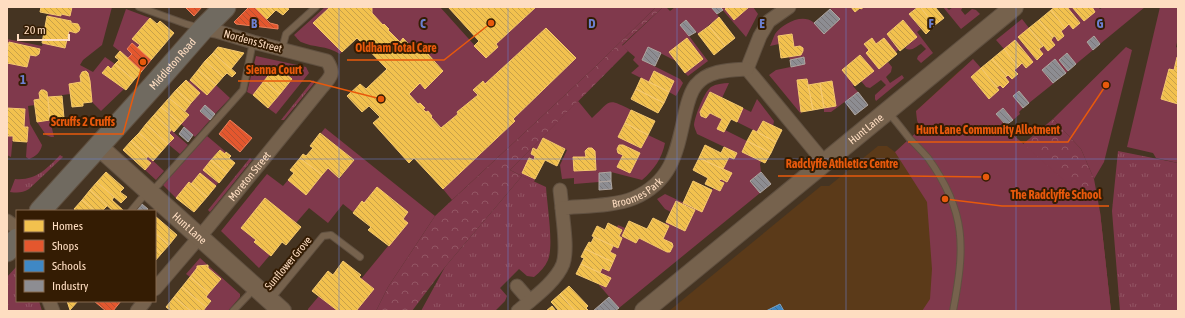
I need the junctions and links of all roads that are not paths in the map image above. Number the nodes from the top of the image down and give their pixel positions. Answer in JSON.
{"nodes":[{"id":1,"x":139,"y":7,"type":"edge"},
{"id":2,"x":225,"y":7,"type":"edge"},
{"id":3,"x":316,"y":7,"type":"edge"},
{"id":4,"x":789,"y":7,"type":"edge"},
{"id":5,"x":1014,"y":7,"type":"edge"},
{"id":6,"x":203,"y":29,"type":"junction"},
{"id":7,"x":253,"y":42,"type":"junction"},
{"id":8,"x":282,"y":49,"type":"junction"},
{"id":9,"x":326,"y":61,"type":"joint"},
{"id":10,"x":746,"y":69,"type":"junction"},
{"id":11,"x":887,"y":111,"type":"junction"},
{"id":12,"x":98,"y":146,"type":"junction"},
{"id":13,"x":824,"y":162,"type":"junction"},
{"id":14,"x":560,"y":190,"type":"dead end"},
{"id":15,"x":150,"y":192,"type":"junction"},
{"id":16,"x":562,"y":208,"type":"junction"},
{"id":17,"x":41,"y":210,"type":"edge"},
{"id":18,"x":131,"y":210,"type":"edge"},
{"id":19,"x":7,"y":221,"type":"edge"},
{"id":20,"x":16,"y":227,"type":"edge"},
{"id":21,"x":200,"y":236,"type":"junction"},
{"id":22,"x":16,"y":240,"type":"edge"},
{"id":23,"x":7,"y":251,"type":"edge"},
{"id":24,"x":360,"y":257,"type":"dead end"},
{"id":25,"x":517,"y":286,"type":"dead end"},
{"id":26,"x":255,"y":287,"type":"junction"},
{"id":27,"x":156,"y":288,"type":"edge"},
{"id":28,"x":530,"y":300,"type":"junction"},
{"id":29,"x":144,"y":302,"type":"edge"},
{"id":30,"x":276,"y":306,"type":"edge"},
{"id":31,"x":137,"y":311,"type":"edge"},
{"id":32,"x":233,"y":311,"type":"edge"},
{"id":33,"x":518,"y":311,"type":"edge"},
{"id":34,"x":644,"y":311,"type":"edge"},
{"id":35,"x":953,"y":311,"type":"edge"}],
"edges":[{"from":1,"to":6,"type":"lane"},
{"from":2,"to":6,"type":"main road","name":"Middleton Road"},
{"from":3,"to":8,"type":"lane"},
{"from":4,"to":10,"type":"street"},
{"from":5,"to":11,"type":"street","name":"Hunt Lane"},
{"from":6,"to":7,"type":"street","name":"Nordens Street"},
{"from":6,"to":12,"type":"main road","name":"Middleton Road"},
{"from":7,"to":8,"type":"street","name":"Nordens Street"},
{"from":7,"to":15,"type":"lane"},
{"from":8,"to":9,"type":"street","name":"Nordens Street"},
{"from":9,"to":21,"type":"street","name":"Moreton Street"},
{"from":10,"to":13,"type":"street"},
{"from":10,"to":16,"type":"street","name":"Broomes Park"},
{"from":11,"to":13,"type":"street","name":"Hunt Lane"},
{"from":11,"to":35,"type":"lane"},
{"from":12,"to":15,"type":"street","name":"Hunt Lane"},
{"from":12,"to":17,"type":"main road","name":"Middleton Road"},
{"from":13,"to":34,"type":"street","name":"Hunt Lane"},
{"from":14,"to":16,"type":"street"},
{"from":15,"to":18,"type":"lane"},
{"from":15,"to":21,"type":"street","name":"Hunt Lane"},
{"from":16,"to":28,"type":"street"},
{"from":19,"to":20,"type":"street"},
{"from":21,"to":26,"type":"street","name":"Hunt Lane"},
{"from":21,"to":27,"type":"street","name":"Moreton Street"},
{"from":22,"to":23,"type":"main road"},
{"from":24,"to":30,"type":"lane","name":"Sunflower Grove"},
{"from":25,"to":28,"type":"street"},
{"from":26,"to":30,"type":"street","name":"Hunt Lane"},
{"from":26,"to":32,"type":"lane"},
{"from":28,"to":33,"type":"street"},
{"from":29,"to":31,"type":"street"}]}
